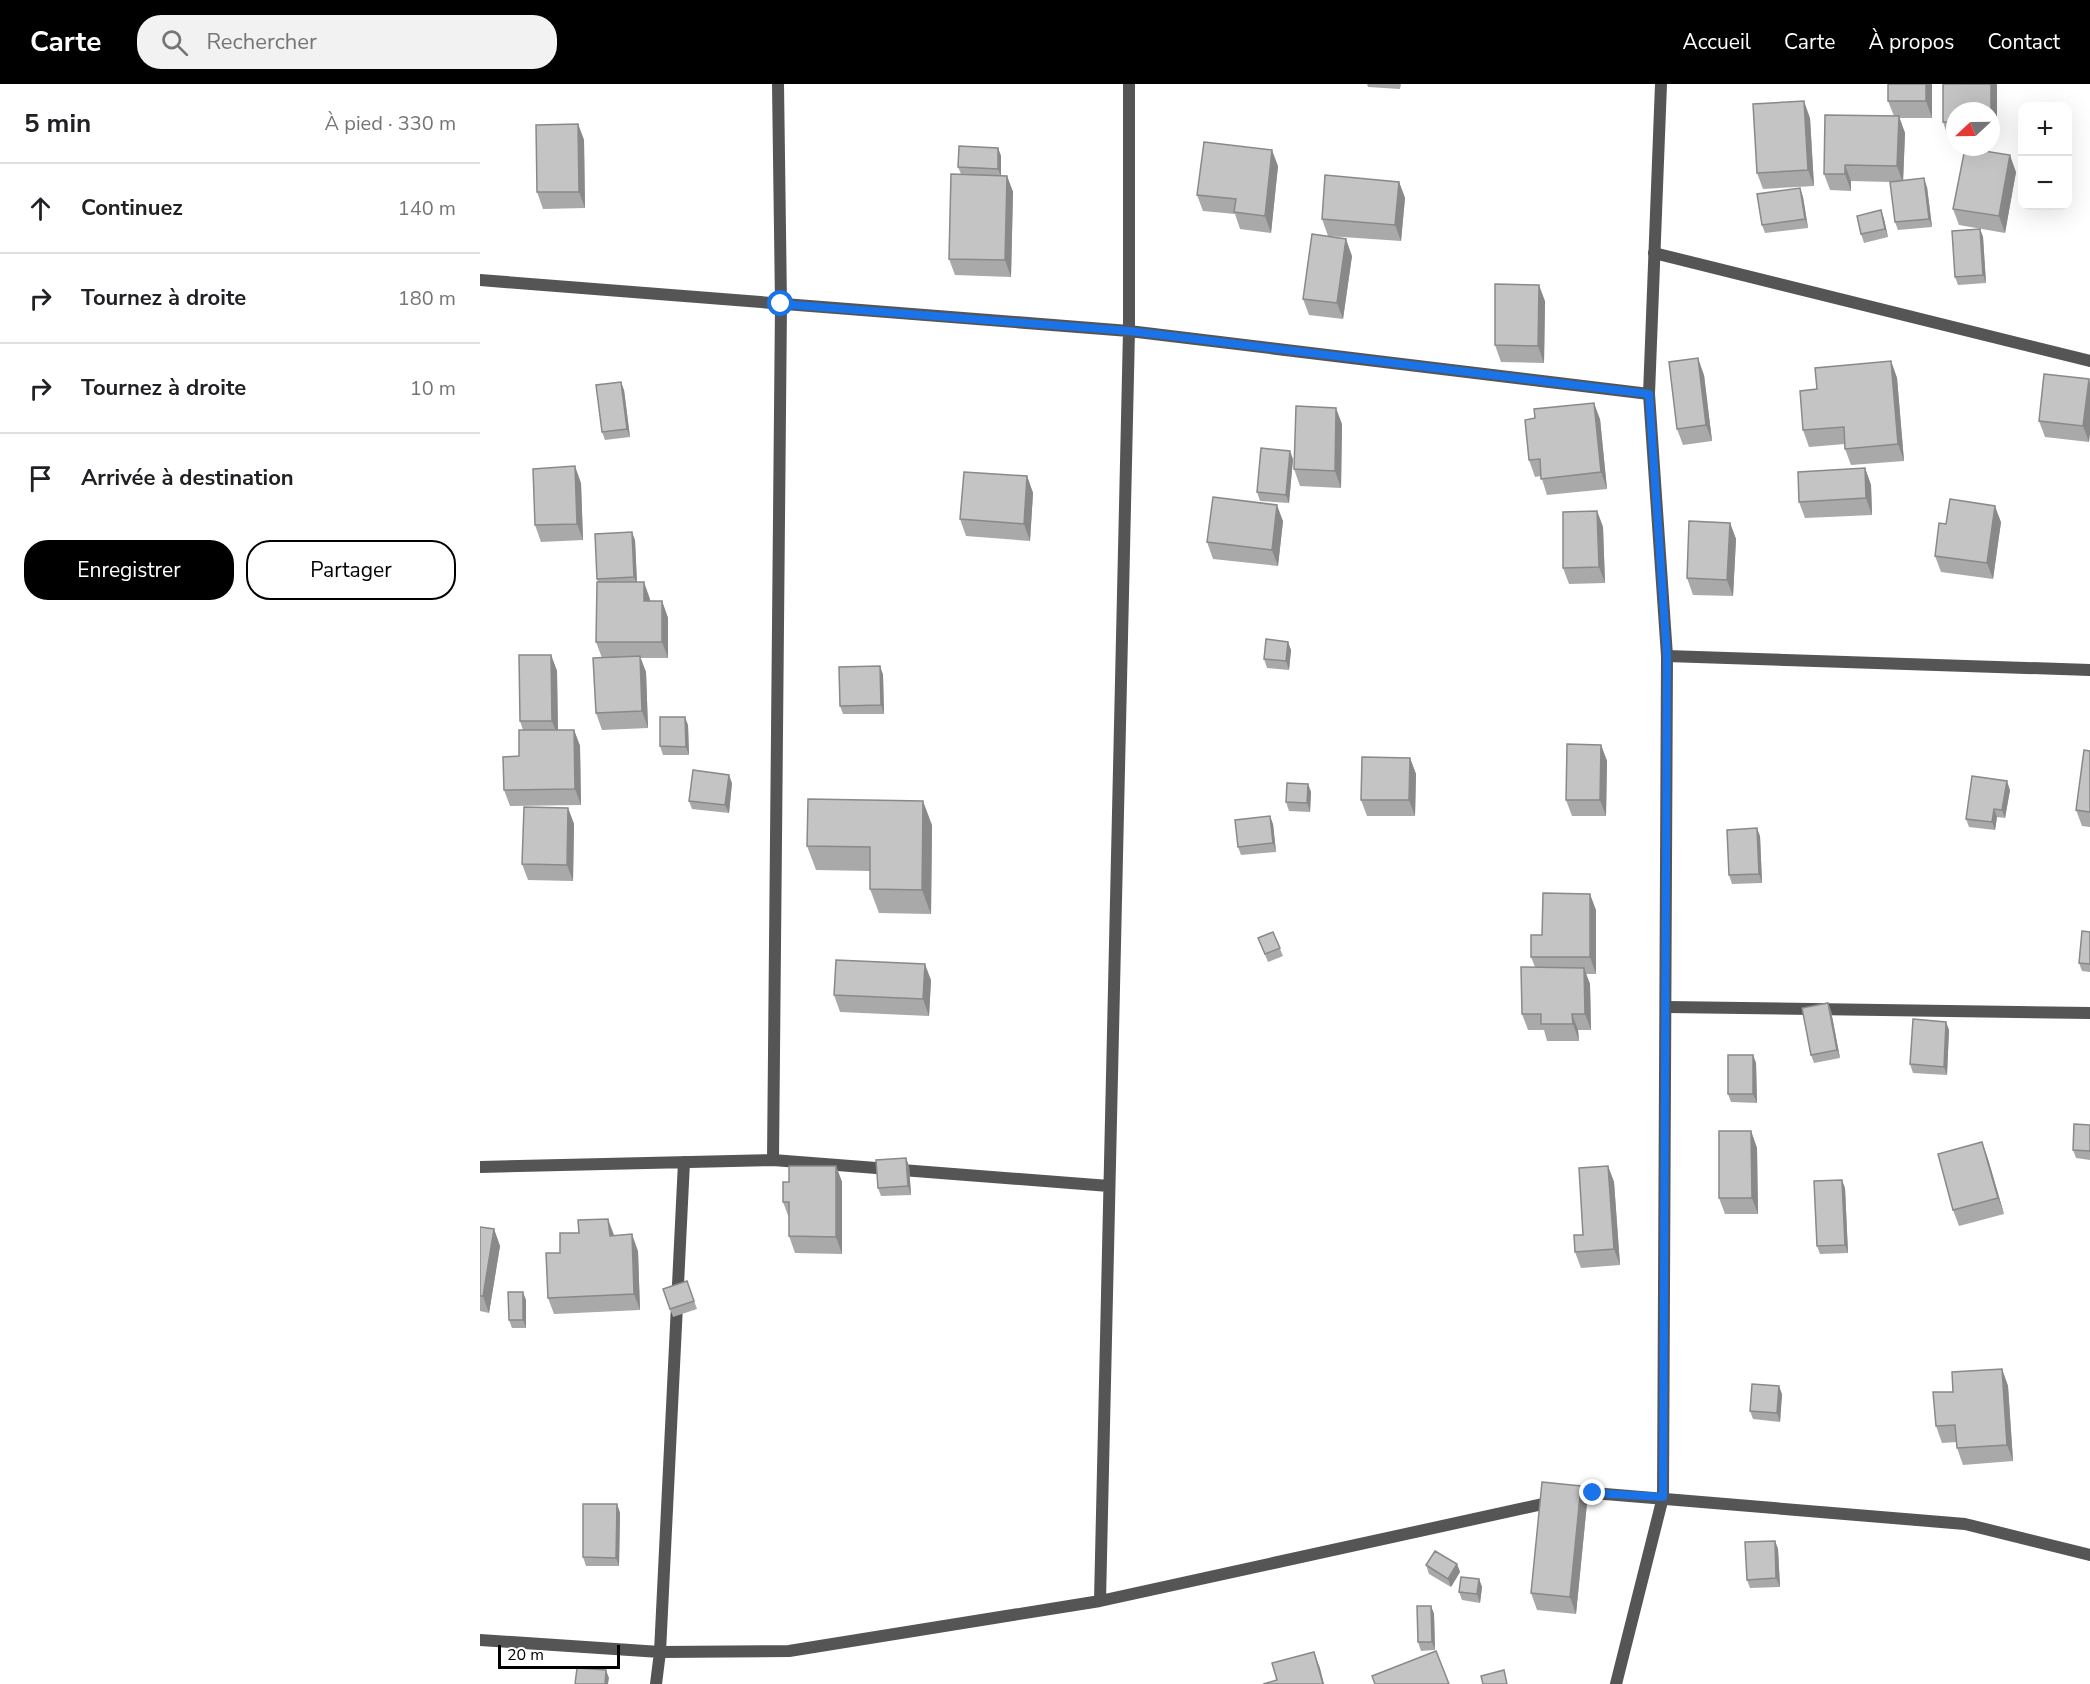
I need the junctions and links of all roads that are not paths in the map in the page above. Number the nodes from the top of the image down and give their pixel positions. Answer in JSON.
{"nodes":[{"id":1,"x":778,"y":84,"type":"edge"},
{"id":2,"x":1129,"y":84,"type":"edge"},
{"id":3,"x":1661,"y":84,"type":"edge"},
{"id":4,"x":1654,"y":253,"type":"junction"},
{"id":5,"x":480,"y":280,"type":"edge"},
{"id":6,"x":781,"y":304,"type":"junction"},
{"id":7,"x":1129,"y":331,"type":"junction"},
{"id":8,"x":2090,"y":361,"type":"edge"},
{"id":9,"x":1649,"y":394,"type":"junction"},
{"id":10,"x":1667,"y":656,"type":"junction"},
{"id":11,"x":2090,"y":669,"type":"edge"},
{"id":12,"x":1666,"y":1007,"type":"junction"},
{"id":13,"x":2090,"y":1013,"type":"edge"},
{"id":14,"x":773,"y":1160,"type":"junction"},
{"id":15,"x":684,"y":1162,"type":"junction"},
{"id":16,"x":480,"y":1167,"type":"edge"},
{"id":17,"x":1109,"y":1186,"type":"junction"},
{"id":18,"x":1663,"y":1497,"type":"junction"},
{"id":19,"x":2090,"y":1555,"type":"edge"},
{"id":20,"x":1100,"y":1600,"type":"junction"},
{"id":21,"x":480,"y":1640,"type":"edge"},
{"id":22,"x":660,"y":1652,"type":"junction"},
{"id":23,"x":656,"y":1684,"type":"edge"},
{"id":24,"x":1616,"y":1684,"type":"edge"}],
"edges":[{"from":1,"to":6,"type":"street"},
{"from":2,"to":7,"type":"street"},
{"from":3,"to":4,"type":"street"},
{"from":4,"to":8,"type":"street"},
{"from":4,"to":9,"type":"street"},
{"from":5,"to":6,"type":"street"},
{"from":6,"to":7,"type":"street"},
{"from":6,"to":14,"type":"street"},
{"from":7,"to":9,"type":"street"},
{"from":7,"to":17,"type":"street"},
{"from":9,"to":10,"type":"street"},
{"from":10,"to":11,"type":"street"},
{"from":10,"to":12,"type":"street"},
{"from":12,"to":13,"type":"street"},
{"from":12,"to":18,"type":"street"},
{"from":14,"to":15,"type":"street"},
{"from":14,"to":17,"type":"street"},
{"from":15,"to":16,"type":"street"},
{"from":15,"to":22,"type":"street"},
{"from":17,"to":20,"type":"street"},
{"from":18,"to":19,"type":"street"},
{"from":18,"to":20,"type":"street"},
{"from":18,"to":24,"type":"street"},
{"from":20,"to":22,"type":"street"},
{"from":21,"to":22,"type":"street"},
{"from":22,"to":23,"type":"street"}]}
